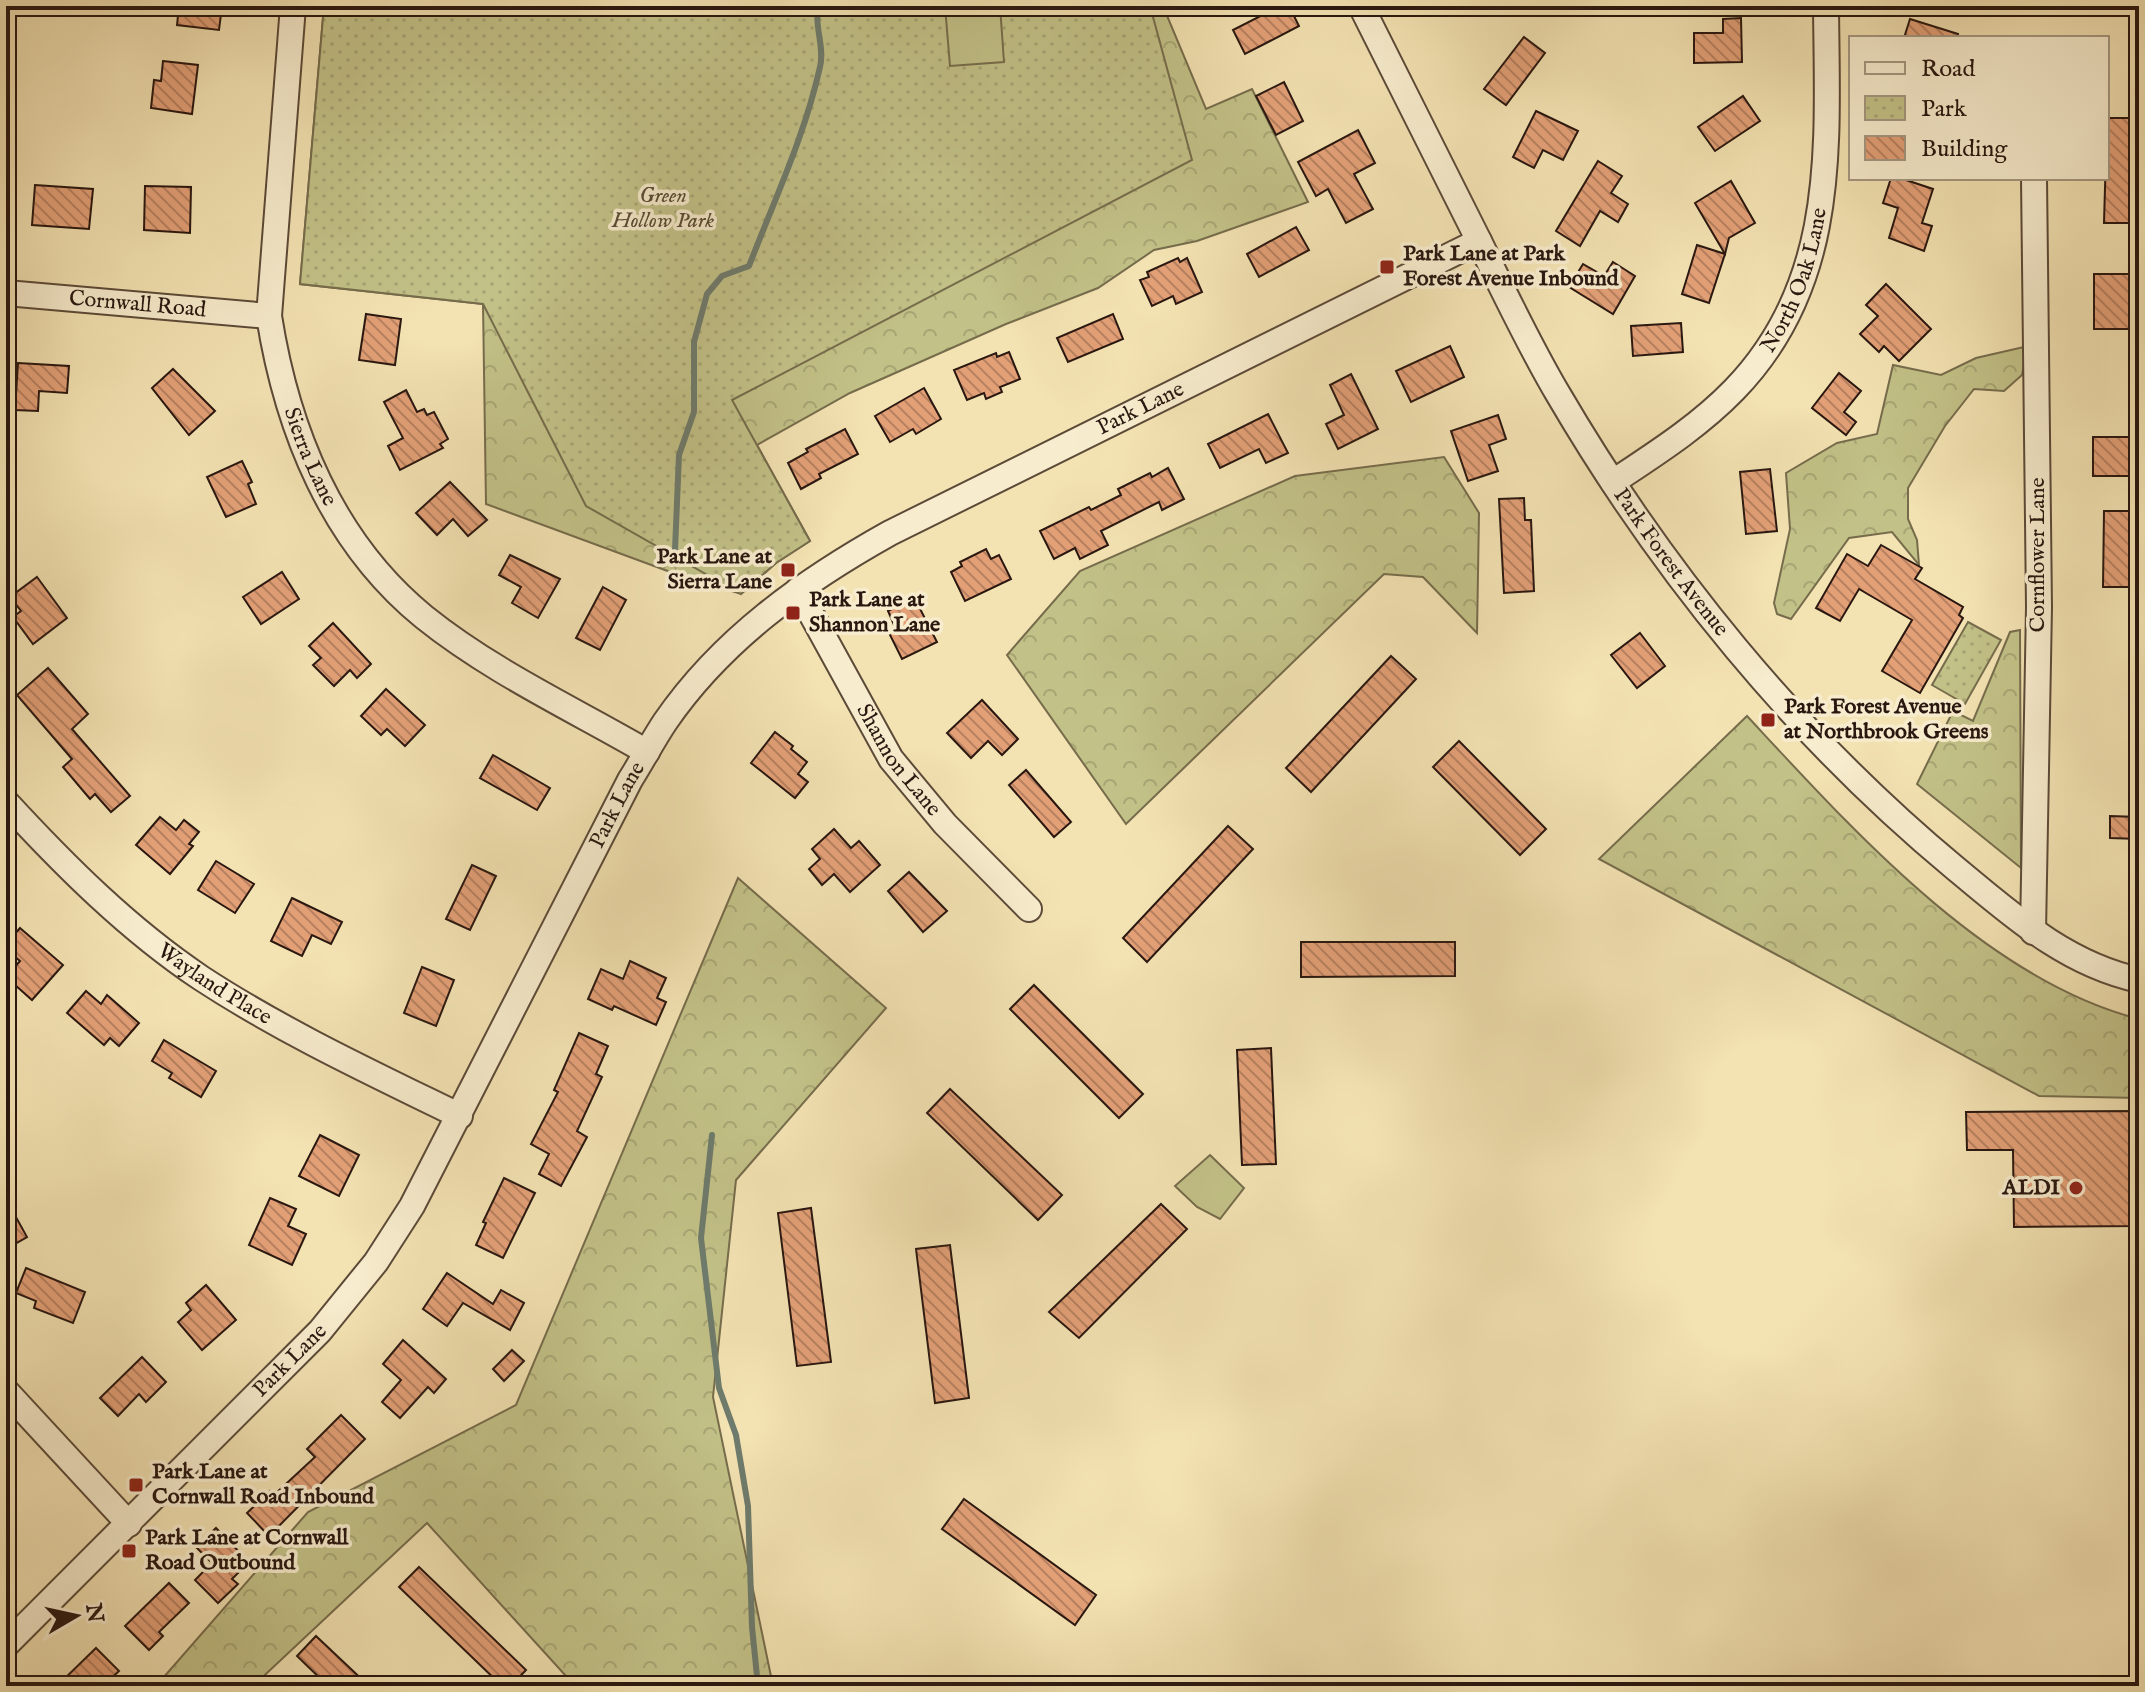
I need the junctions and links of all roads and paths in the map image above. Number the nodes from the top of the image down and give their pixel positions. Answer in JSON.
{"nodes":[{"id":1,"x":293,"y":6,"type":"edge"},
{"id":2,"x":1361,"y":6,"type":"edge"},
{"id":3,"x":1826,"y":6,"type":"edge"},
{"id":4,"x":2034,"y":180,"type":"edge"},
{"id":5,"x":1479,"y":241,"type":"junction"},
{"id":6,"x":6,"y":293,"type":"edge"},
{"id":7,"x":269,"y":316,"type":"junction"},
{"id":8,"x":1613,"y":482,"type":"junction"},
{"id":9,"x":798,"y":590,"type":"junction"},
{"id":10,"x":647,"y":752,"type":"junction"},
{"id":11,"x":6,"y":802,"type":"edge"},
{"id":12,"x":1029,"y":909,"type":"dead end"},
{"id":13,"x":2033,"y":932,"type":"junction"},
{"id":14,"x":2139,"y":980,"type":"edge"},
{"id":15,"x":460,"y":1116,"type":"junction"},
{"id":16,"x":6,"y":1391,"type":"edge"},
{"id":17,"x":129,"y":1524,"type":"junction"},
{"id":18,"x":6,"y":1645,"type":"edge"}],
"edges":[{"from":1,"to":7,"type":"street","name":"Sierra Lane"},
{"from":2,"to":5,"type":"street","name":"Park Forest Avenue"},
{"from":3,"to":8,"type":"street","name":"North Oak Lane"},
{"from":4,"to":13,"type":"street","name":"Cornflower Lane"},
{"from":5,"to":8,"type":"street","name":"Park Forest Avenue"},
{"from":5,"to":9,"type":"street","name":"Park Lane"},
{"from":6,"to":7,"type":"street","name":"Cornwall Road"},
{"from":7,"to":10,"type":"street","name":"Sierra Lane"},
{"from":8,"to":13,"type":"street","name":"Park Forest Avenue"},
{"from":9,"to":10,"type":"street","name":"Park Lane"},
{"from":9,"to":12,"type":"street","name":"Shannon Lane"},
{"from":10,"to":15,"type":"street","name":"Park Lane"},
{"from":11,"to":15,"type":"street","name":"Wayland Place"},
{"from":13,"to":14,"type":"street","name":"Park Forest Avenue"},
{"from":15,"to":17,"type":"street","name":"Park Lane"},
{"from":16,"to":17,"type":"street"},
{"from":17,"to":18,"type":"street","name":"Park Lane"}]}
